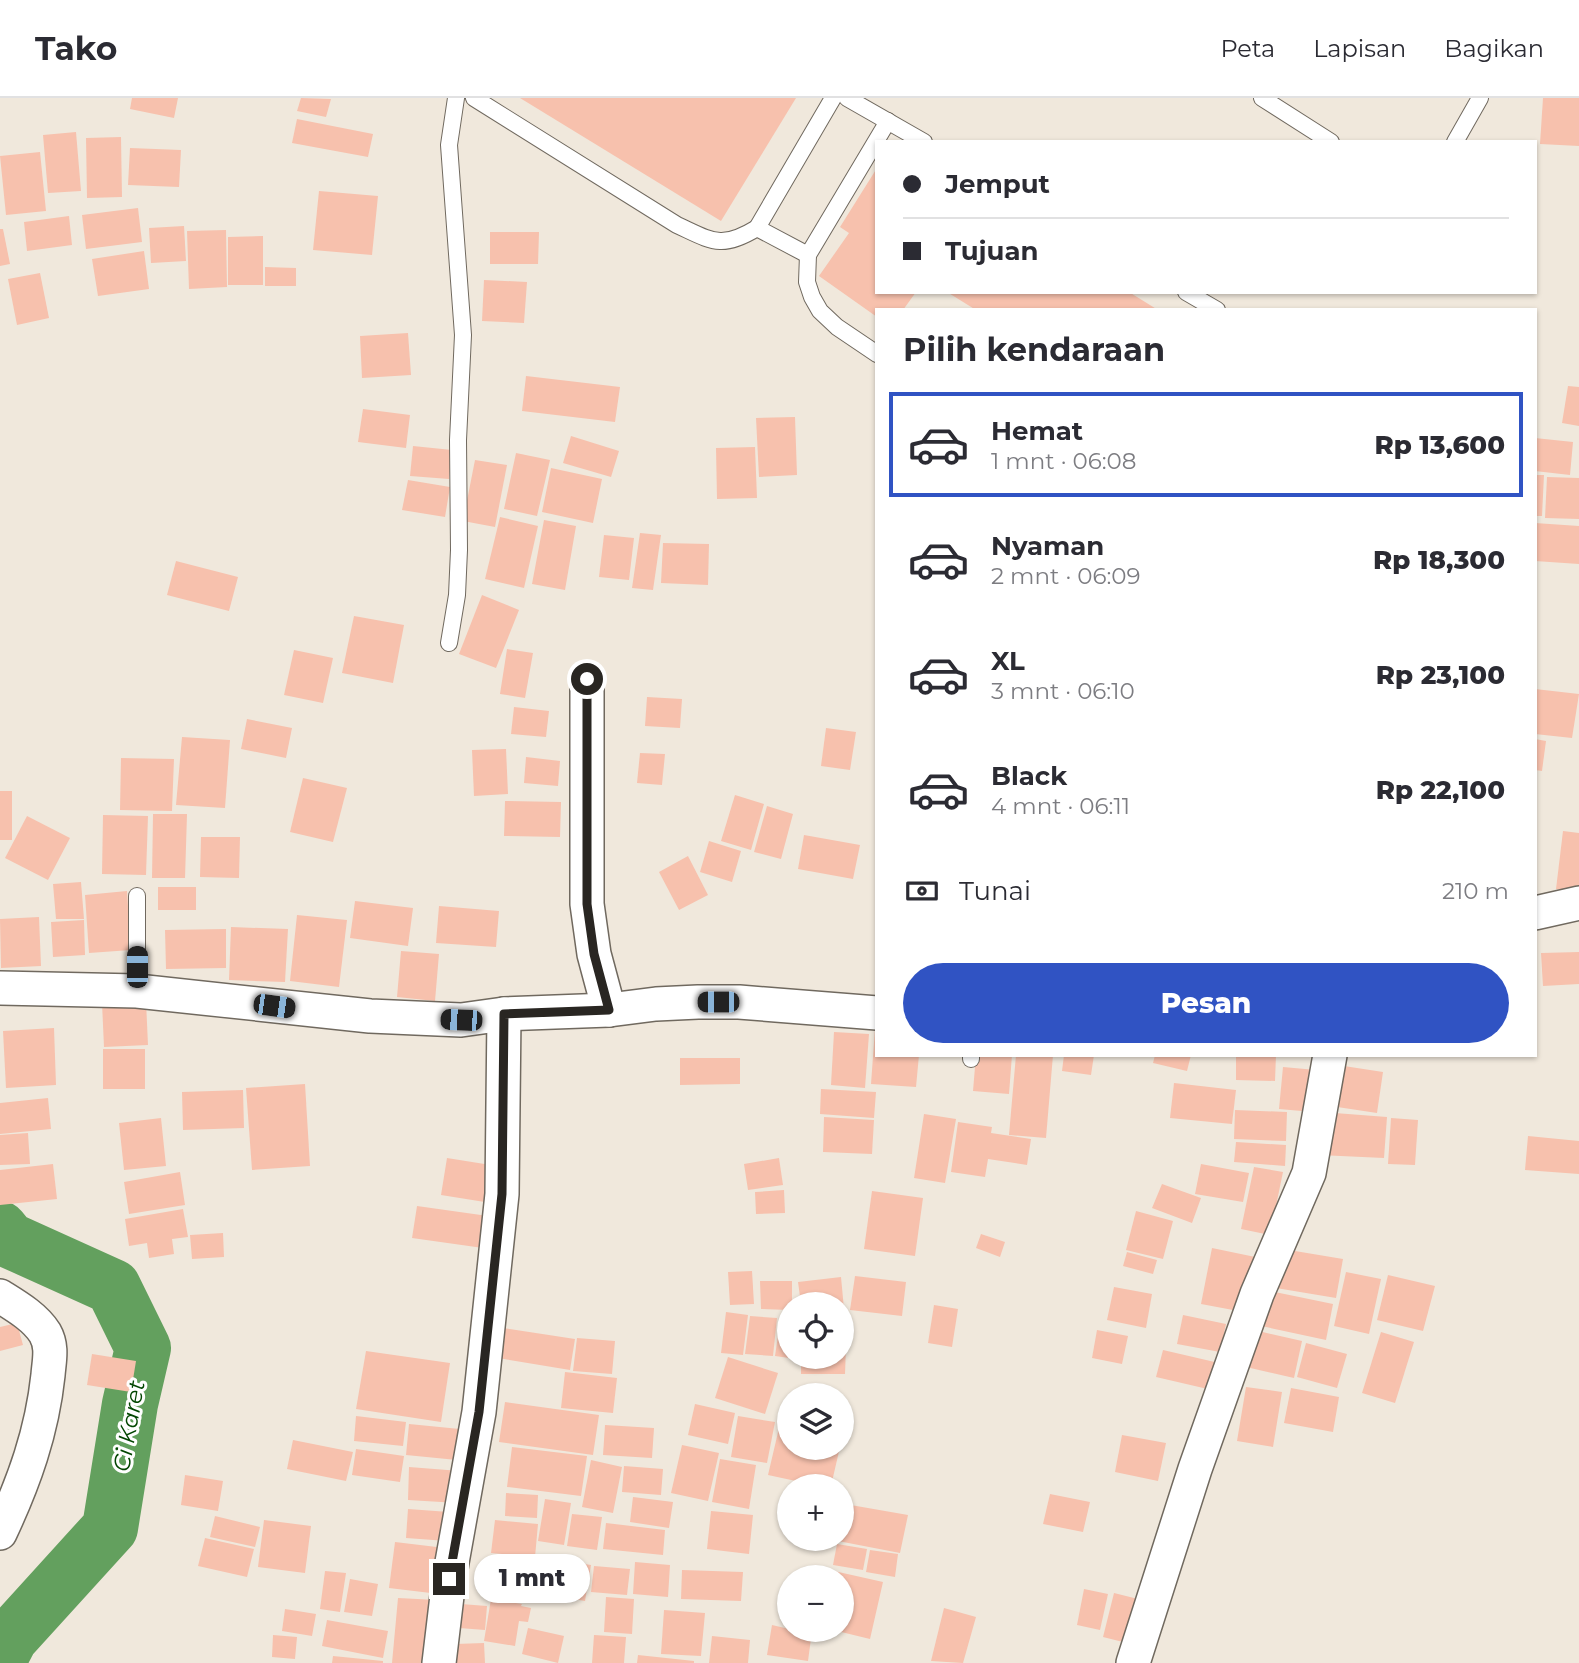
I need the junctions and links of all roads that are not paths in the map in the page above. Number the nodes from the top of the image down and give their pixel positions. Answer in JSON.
{"nodes":[{"id":1,"x":456,"y":98,"type":"edge"},
{"id":2,"x":474,"y":98,"type":"edge"},
{"id":3,"x":833,"y":98,"type":"edge"},
{"id":4,"x":847,"y":98,"type":"edge"},
{"id":5,"x":1262,"y":98,"type":"edge"},
{"id":6,"x":1480,"y":98,"type":"edge"},
{"id":7,"x":888,"y":121,"type":"junction"},
{"id":8,"x":877,"y":140,"type":"edge"},
{"id":9,"x":921,"y":140,"type":"edge"},
{"id":10,"x":1328,"y":140,"type":"edge"},
{"id":11,"x":1456,"y":140,"type":"edge"},
{"id":12,"x":875,"y":143,"type":"edge"},
{"id":13,"x":757,"y":228,"type":"junction"},
{"id":14,"x":808,"y":255,"type":"junction"},
{"id":15,"x":1189,"y":294,"type":"edge"},
{"id":16,"x":1214,"y":308,"type":"edge"},
{"id":17,"x":875,"y":353,"type":"edge"},
{"id":18,"x":449,"y":643,"type":"dead end"},
{"id":19,"x":587,"y":679,"type":"dead end"},
{"id":20,"x":137,"y":896,"type":"dead end"},
{"id":21,"x":1579,"y":903,"type":"edge"},
{"id":22,"x":1537,"y":913,"type":"edge"},
{"id":23,"x":0,"y":988,"type":"edge"},
{"id":24,"x":136,"y":991,"type":"junction"},
{"id":25,"x":609,"y":1010,"type":"junction"},
{"id":26,"x":875,"y":1013,"type":"edge"},
{"id":27,"x":504,"y":1014,"type":"junction"},
{"id":28,"x":1330,"y":1057,"type":"edge"},
{"id":29,"x":0,"y":1296,"type":"edge"},
{"id":30,"x":0,"y":1533,"type":"edge"},
{"id":31,"x":439,"y":1663,"type":"edge"},
{"id":32,"x":1133,"y":1663,"type":"edge"}],
"edges":[{"from":1,"to":18,"type":"lane"},
{"from":2,"to":13,"type":"lane"},
{"from":3,"to":13,"type":"lane"},
{"from":4,"to":7,"type":"lane"},
{"from":5,"to":10,"type":"lane"},
{"from":6,"to":11,"type":"lane"},
{"from":7,"to":8,"type":"lane"},
{"from":7,"to":9,"type":"lane"},
{"from":12,"to":14,"type":"lane"},
{"from":13,"to":14,"type":"lane"},
{"from":14,"to":17,"type":"lane"},
{"from":15,"to":16,"type":"lane"},
{"from":19,"to":25,"type":"street"},
{"from":20,"to":24,"type":"lane"},
{"from":21,"to":22,"type":"street"},
{"from":23,"to":24,"type":"street"},
{"from":24,"to":27,"type":"street"},
{"from":25,"to":26,"type":"street"},
{"from":25,"to":27,"type":"street"},
{"from":27,"to":31,"type":"street"},
{"from":28,"to":32,"type":"street"},
{"from":29,"to":30,"type":"street"}]}
